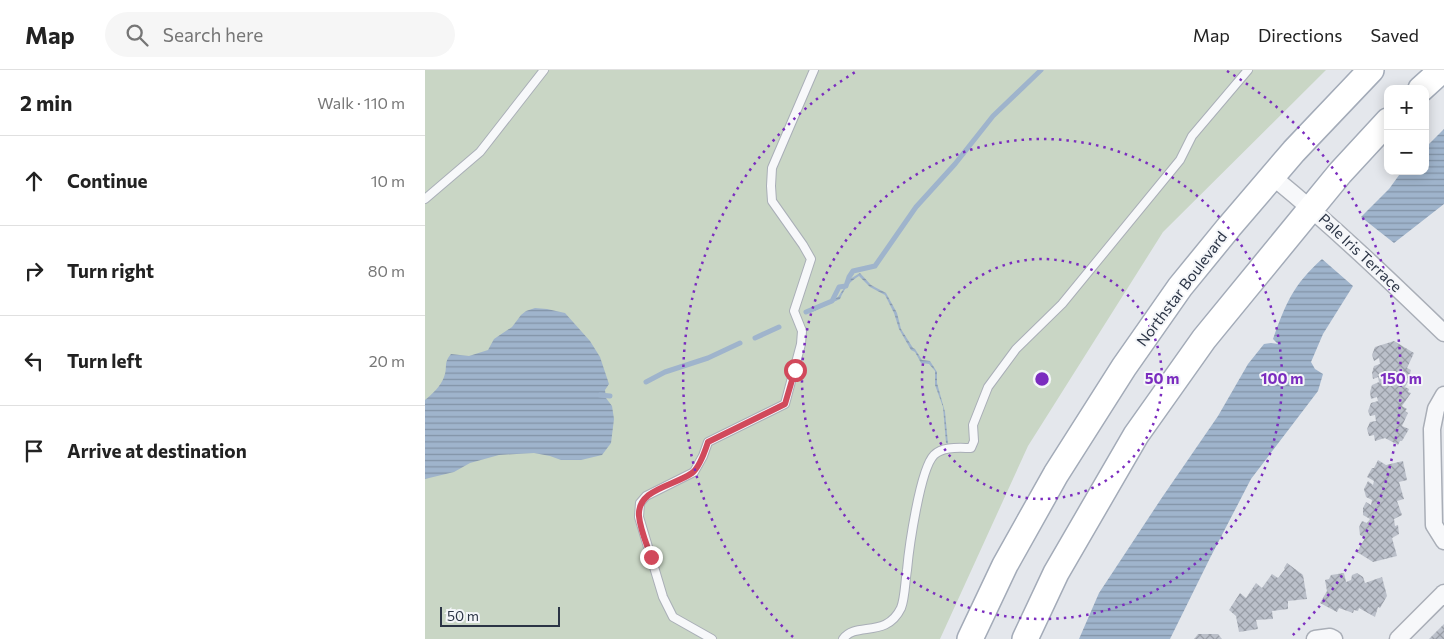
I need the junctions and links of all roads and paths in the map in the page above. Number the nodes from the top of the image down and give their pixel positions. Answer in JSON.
{"nodes":[{"id":1,"x":545,"y":70,"type":"edge"},
{"id":2,"x":814,"y":70,"type":"edge"},
{"id":3,"x":1248,"y":70,"type":"edge"},
{"id":4,"x":1371,"y":70,"type":"edge"},
{"id":5,"x":1442,"y":70,"type":"edge"},
{"id":6,"x":1425,"y":85,"type":"edge"},
{"id":7,"x":1384,"y":125,"type":"edge"},
{"id":8,"x":1273,"y":177,"type":"junction"},
{"id":9,"x":425,"y":199,"type":"edge"},
{"id":10,"x":1310,"y":208,"type":"junction"},
{"id":11,"x":1444,"y":333,"type":"edge"},
{"id":12,"x":1444,"y":395,"type":"edge"},
{"id":13,"x":1444,"y":541,"type":"edge"},
{"id":14,"x":1444,"y":592,"type":"edge"},
{"id":15,"x":712,"y":639,"type":"edge"},
{"id":16,"x":843,"y":639,"type":"edge"},
{"id":17,"x":971,"y":639,"type":"edge"},
{"id":18,"x":1025,"y":639,"type":"edge"},
{"id":19,"x":1315,"y":639,"type":"edge"},
{"id":20,"x":1334,"y":639,"type":"edge"},
{"id":21,"x":1398,"y":639,"type":"edge"}],
"edges":[{"from":1,"to":9,"type":"lane"},
{"from":2,"to":15,"type":"lane"},
{"from":3,"to":16,"type":"lane"},
{"from":4,"to":8,"type":"main road","name":"Northstar Boulevard"},
{"from":5,"to":6,"type":"main road"},
{"from":7,"to":10,"type":"main road"},
{"from":8,"to":10,"type":"street","name":"Pale Iris Terrace"},
{"from":8,"to":17,"type":"main road","name":"Northstar Boulevard"},
{"from":10,"to":11,"type":"street","name":"Pale Iris Terrace"},
{"from":10,"to":18,"type":"main road"},
{"from":12,"to":13,"type":"street"},
{"from":14,"to":21,"type":"street"},
{"from":19,"to":20,"type":"street"}]}
